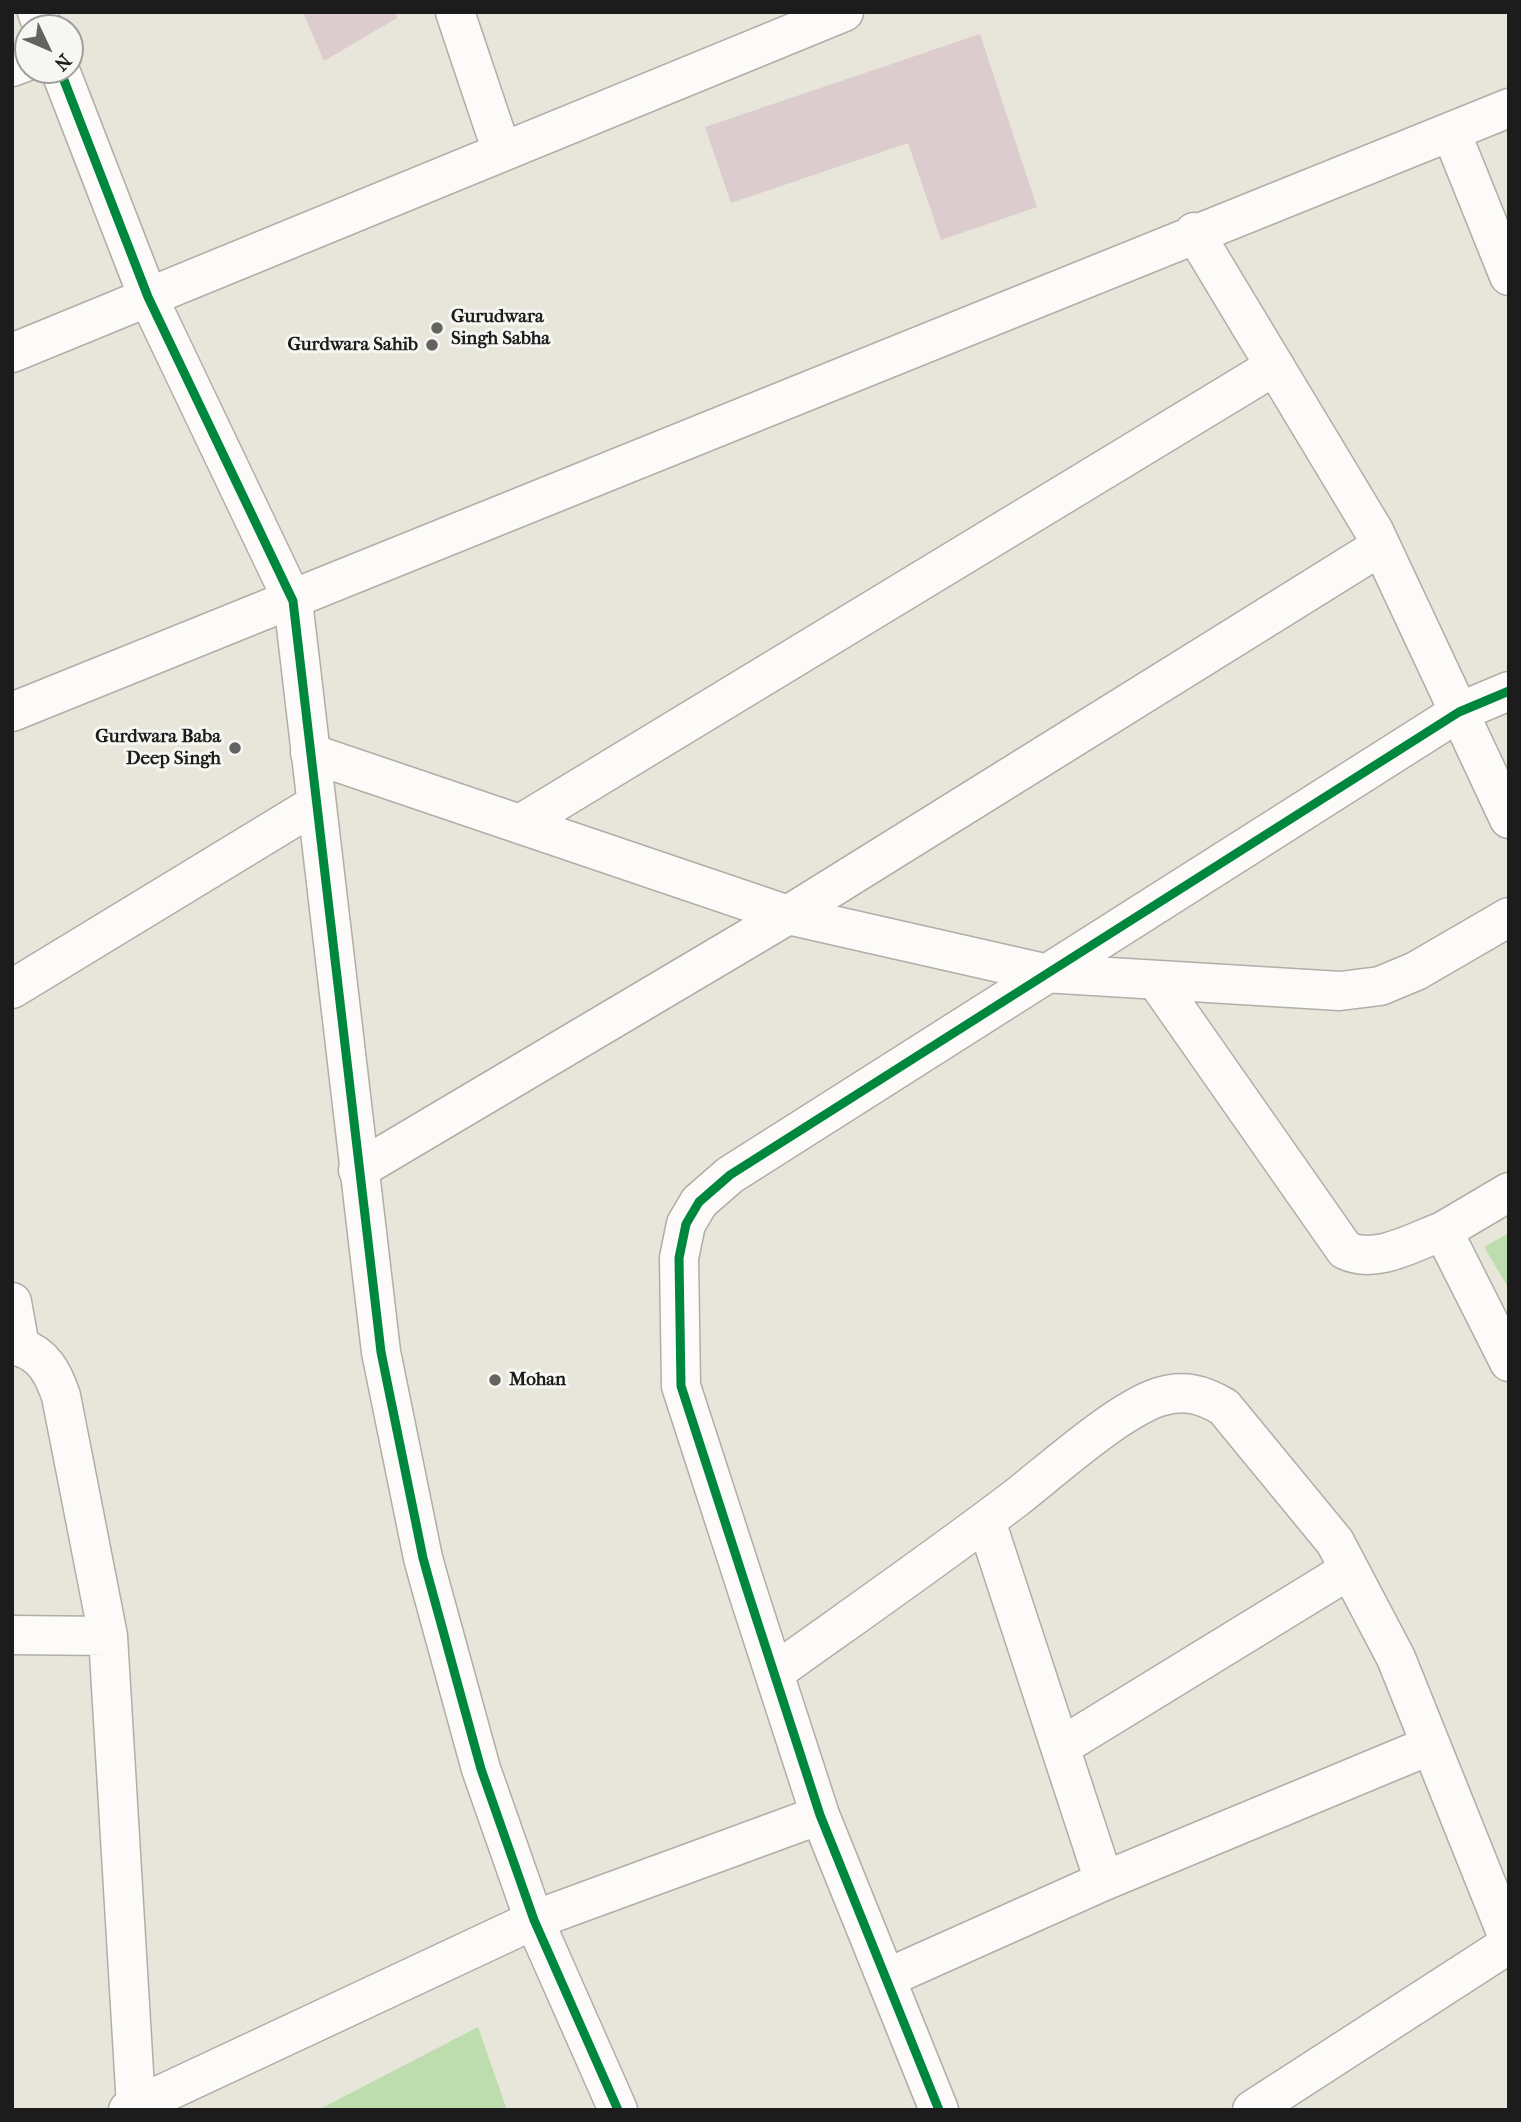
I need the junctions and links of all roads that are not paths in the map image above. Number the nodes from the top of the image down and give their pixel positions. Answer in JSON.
{"nodes":[{"id":1,"x":455,"y":12,"type":"edge"},
{"id":2,"x":844,"y":12,"type":"edge"},
{"id":3,"x":798,"y":21,"type":"edge"},
{"id":4,"x":64,"y":84,"type":"edge"},
{"id":5,"x":1509,"y":108,"type":"edge"},
{"id":6,"x":1451,"y":132,"type":"junction"},
{"id":7,"x":502,"y":152,"type":"junction"},
{"id":8,"x":1194,"y":233,"type":"junction"},
{"id":9,"x":1509,"y":276,"type":"edge"},
{"id":10,"x":148,"y":297,"type":"junction"},
{"id":11,"x":12,"y":353,"type":"edge"},
{"id":12,"x":1275,"y":366,"type":"junction"},
{"id":13,"x":1381,"y":546,"type":"junction"},
{"id":14,"x":293,"y":601,"type":"junction"},
{"id":15,"x":1509,"y":691,"type":"edge"},
{"id":16,"x":12,"y":712,"type":"edge"},
{"id":17,"x":1459,"y":712,"type":"junction"},
{"id":18,"x":310,"y":753,"type":"junction"},
{"id":19,"x":316,"y":804,"type":"junction"},
{"id":20,"x":1509,"y":820,"type":"edge"},
{"id":21,"x":520,"y":824,"type":"junction"},
{"id":22,"x":788,"y":915,"type":"junction"},
{"id":23,"x":1509,"y":918,"type":"edge"},
{"id":24,"x":1044,"y":973,"type":"junction"},
{"id":25,"x":1156,"y":980,"type":"junction"},
{"id":26,"x":12,"y":989,"type":"edge"},
{"id":27,"x":358,"y":1170,"type":"junction"},
{"id":28,"x":1509,"y":1192,"type":"edge"},
{"id":29,"x":1443,"y":1231,"type":"junction"},
{"id":30,"x":12,"y":1302,"type":"edge"},
{"id":31,"x":16,"y":1348,"type":"edge"},
{"id":32,"x":1509,"y":1362,"type":"edge"},
{"id":33,"x":986,"y":1521,"type":"junction"},
{"id":34,"x":1349,"y":1570,"type":"junction"},
{"id":35,"x":12,"y":1635,"type":"edge"},
{"id":36,"x":108,"y":1636,"type":"junction"},
{"id":37,"x":774,"y":1673,"type":"junction"},
{"id":38,"x":1431,"y":1745,"type":"junction"},
{"id":39,"x":1062,"y":1746,"type":"junction"},
{"id":40,"x":820,"y":1815,"type":"junction"},
{"id":41,"x":1104,"y":1881,"type":"junction"},
{"id":42,"x":534,"y":1920,"type":"junction"},
{"id":43,"x":1509,"y":1942,"type":"edge"},
{"id":44,"x":887,"y":1978,"type":"junction"},
{"id":45,"x":132,"y":2108,"type":"edge"},
{"id":46,"x":618,"y":2110,"type":"edge"},
{"id":47,"x":939,"y":2110,"type":"edge"},
{"id":48,"x":1252,"y":2110,"type":"edge"}],
"edges":[{"from":1,"to":7,"type":"street"},
{"from":2,"to":3,"type":"street"},
{"from":3,"to":7,"type":"street"},
{"from":4,"to":10,"type":"street"},
{"from":5,"to":6,"type":"street"},
{"from":6,"to":8,"type":"street"},
{"from":6,"to":9,"type":"street"},
{"from":7,"to":10,"type":"street"},
{"from":8,"to":12,"type":"street"},
{"from":8,"to":14,"type":"street"},
{"from":10,"to":11,"type":"street"},
{"from":10,"to":14,"type":"street"},
{"from":12,"to":13,"type":"street"},
{"from":12,"to":21,"type":"street"},
{"from":13,"to":17,"type":"street"},
{"from":13,"to":22,"type":"street"},
{"from":14,"to":16,"type":"street"},
{"from":14,"to":18,"type":"street"},
{"from":15,"to":17,"type":"street"},
{"from":17,"to":20,"type":"street"},
{"from":17,"to":24,"type":"street"},
{"from":18,"to":19,"type":"street"},
{"from":18,"to":21,"type":"street"},
{"from":19,"to":26,"type":"street"},
{"from":19,"to":27,"type":"street"},
{"from":21,"to":22,"type":"street"},
{"from":22,"to":24,"type":"street"},
{"from":22,"to":27,"type":"street"},
{"from":23,"to":25,"type":"street"},
{"from":24,"to":25,"type":"street"},
{"from":24,"to":37,"type":"street"},
{"from":25,"to":29,"type":"street"},
{"from":27,"to":42,"type":"street"},
{"from":28,"to":29,"type":"street"},
{"from":29,"to":32,"type":"street"},
{"from":30,"to":31,"type":"street"},
{"from":31,"to":36,"type":"street"},
{"from":33,"to":34,"type":"street"},
{"from":33,"to":37,"type":"street"},
{"from":33,"to":39,"type":"street"},
{"from":34,"to":38,"type":"street"},
{"from":34,"to":39,"type":"street"},
{"from":35,"to":36,"type":"street"},
{"from":36,"to":45,"type":"street"},
{"from":37,"to":40,"type":"street"},
{"from":38,"to":41,"type":"street"},
{"from":38,"to":43,"type":"street"},
{"from":39,"to":41,"type":"street"},
{"from":40,"to":42,"type":"street"},
{"from":40,"to":44,"type":"street"},
{"from":41,"to":44,"type":"street"},
{"from":42,"to":45,"type":"street"},
{"from":42,"to":46,"type":"street"},
{"from":43,"to":48,"type":"street"},
{"from":44,"to":47,"type":"street"}]}
